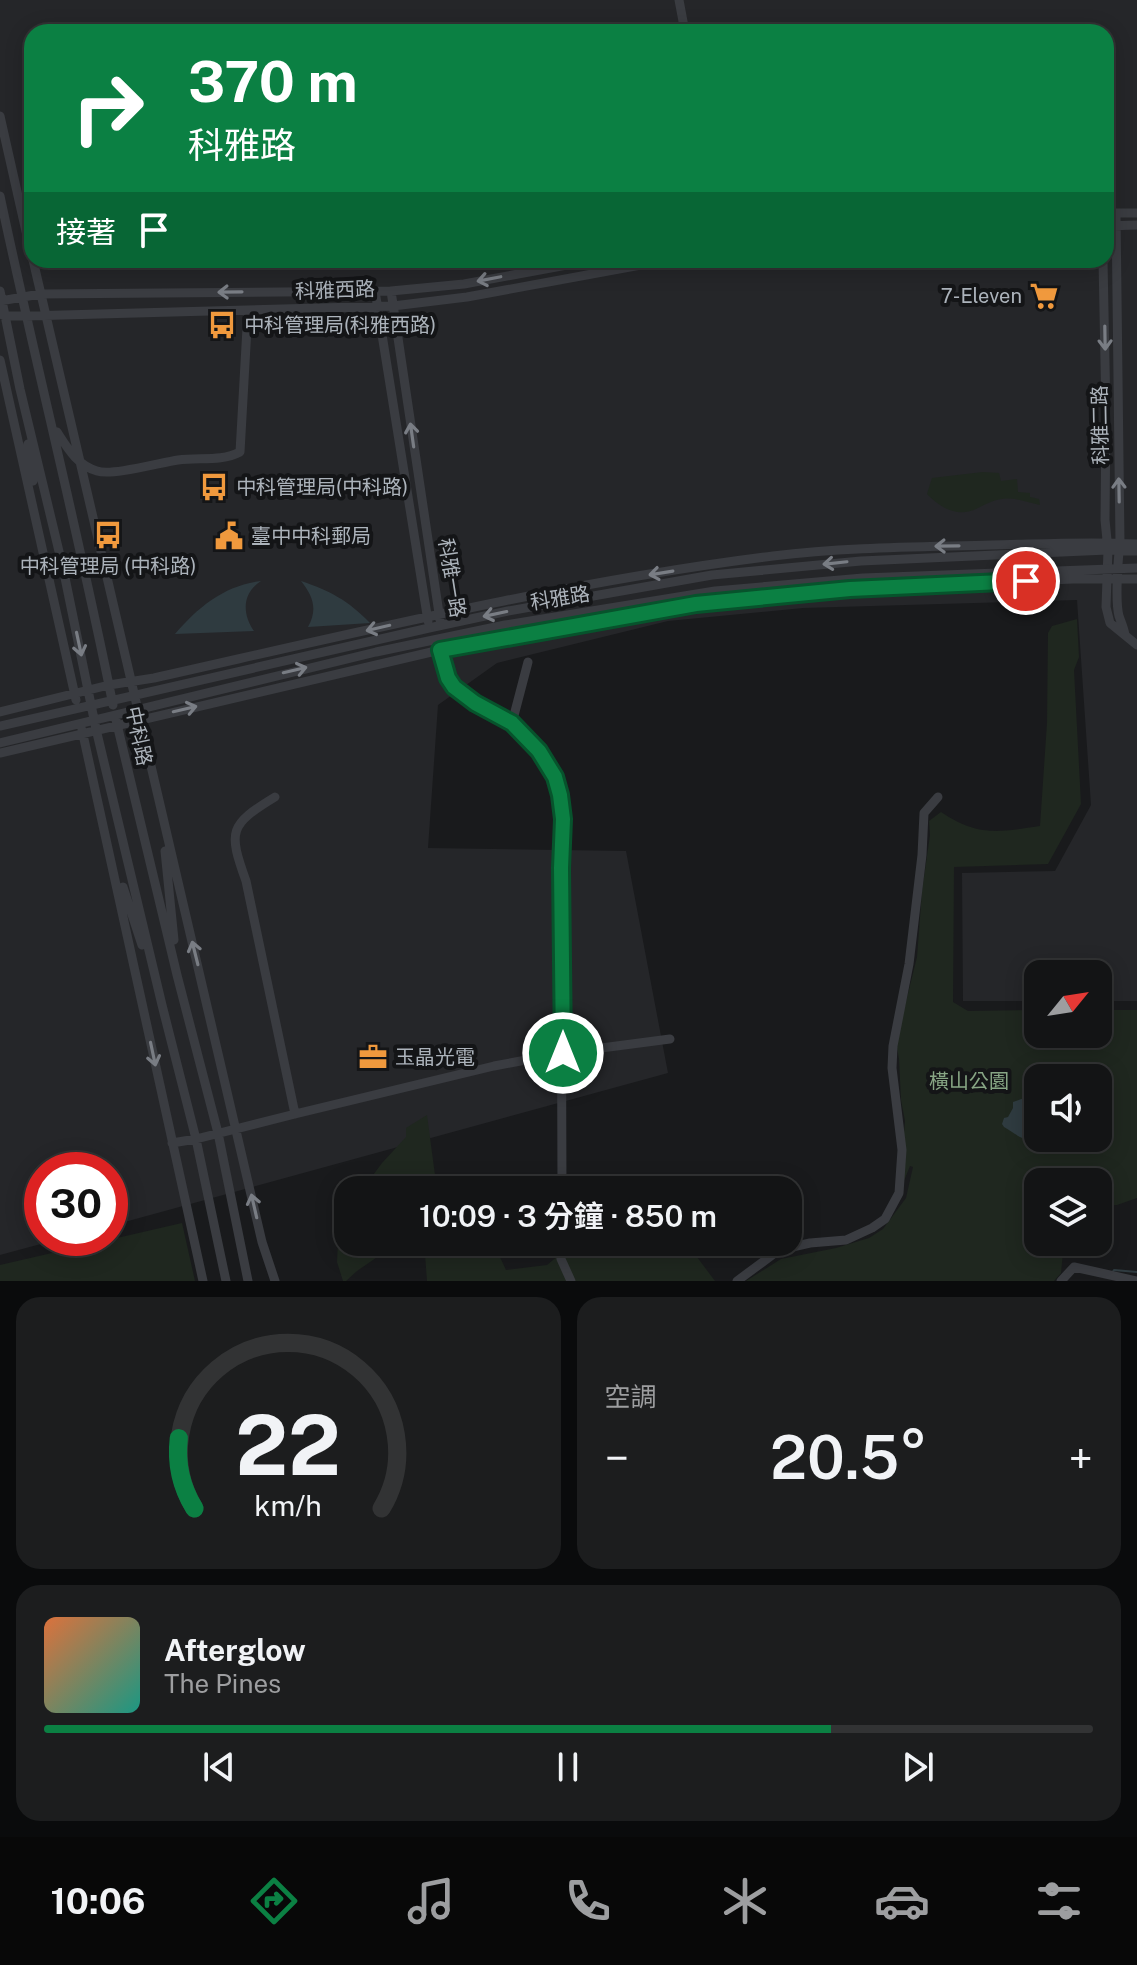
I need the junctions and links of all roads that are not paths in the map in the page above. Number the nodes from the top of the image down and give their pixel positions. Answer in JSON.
{"nodes":[{"id":1,"x":679,"y":0,"type":"edge"},
{"id":2,"x":684,"y":24,"type":"edge"},
{"id":3,"x":0,"y":116,"type":"edge"},
{"id":4,"x":0,"y":196,"type":"edge"},
{"id":5,"x":1114,"y":213,"type":"edge"},
{"id":6,"x":1137,"y":213,"type":"edge"},
{"id":7,"x":24,"y":223,"type":"edge"},
{"id":8,"x":1137,"y":225,"type":"edge"},
{"id":9,"x":1114,"y":226,"type":"edge"},
{"id":10,"x":34,"y":268,"type":"edge"},
{"id":11,"x":551,"y":268,"type":"edge"},
{"id":12,"x":625,"y":268,"type":"edge"},
{"id":13,"x":1103,"y":268,"type":"edge"},
{"id":14,"x":1111,"y":268,"type":"edge"},
{"id":15,"x":375,"y":291,"type":"junction"},
{"id":16,"x":391,"y":291,"type":"junction"},
{"id":17,"x":40,"y":294,"type":"junction"},
{"id":18,"x":1,"y":297,"type":"edge"},
{"id":19,"x":22,"y":297,"type":"junction"},
{"id":20,"x":393,"y":306,"type":"junction"},
{"id":21,"x":377,"y":307,"type":"junction"},
{"id":22,"x":248,"y":310,"type":"junction"},
{"id":23,"x":2,"y":315,"type":"edge"},
{"id":24,"x":45,"y":315,"type":"junction"},
{"id":25,"x":26,"y":316,"type":"junction"},
{"id":26,"x":0,"y":360,"type":"edge"},
{"id":27,"x":20,"y":389,"type":"junction"},
{"id":28,"x":53,"y":426,"type":"junction"},
{"id":29,"x":79,"y":463,"type":"junction"},
{"id":30,"x":1137,"y":544,"type":"edge"},
{"id":31,"x":1114,"y":546,"type":"junction"},
{"id":32,"x":42,"y":547,"type":"junction"},
{"id":33,"x":1137,"y":551,"type":"edge"},
{"id":34,"x":1137,"y":568,"type":"edge"},
{"id":35,"x":1113,"y":574,"type":"junction"},
{"id":36,"x":1137,"y":579,"type":"edge"},
{"id":37,"x":433,"y":615,"type":"junction"},
{"id":38,"x":441,"y":626,"type":"junction"},
{"id":39,"x":429,"y":628,"type":"junction"},
{"id":40,"x":444,"y":639,"type":"junction"},
{"id":41,"x":432,"y":641,"type":"junction"},
{"id":42,"x":1137,"y":645,"type":"edge"},
{"id":43,"x":440,"y":650,"type":"junction"},
{"id":44,"x":528,"y":662,"type":"dead end"},
{"id":45,"x":132,"y":681,"type":"junction"},
{"id":46,"x":109,"y":685,"type":"junction"},
{"id":47,"x":88,"y":691,"type":"junction"},
{"id":48,"x":75,"y":694,"type":"junction"},
{"id":49,"x":134,"y":695,"type":"junction"},
{"id":50,"x":112,"y":701,"type":"junction"},
{"id":51,"x":92,"y":706,"type":"junction"},
{"id":52,"x":77,"y":709,"type":"junction"},
{"id":53,"x":0,"y":712,"type":"edge"},
{"id":54,"x":115,"y":714,"type":"junction"},
{"id":55,"x":138,"y":714,"type":"junction"},
{"id":56,"x":512,"y":723,"type":"junction"},
{"id":57,"x":96,"y":724,"type":"junction"},
{"id":58,"x":117,"y":725,"type":"junction"},
{"id":59,"x":0,"y":726,"type":"edge"},
{"id":60,"x":82,"y":728,"type":"junction"},
{"id":61,"x":0,"y":743,"type":"edge"},
{"id":62,"x":0,"y":753,"type":"edge"},
{"id":63,"x":275,"y":797,"type":"dead end"},
{"id":64,"x":938,"y":797,"type":"dead end"},
{"id":65,"x":162,"y":818,"type":"junction"},
{"id":66,"x":108,"y":841,"type":"junction"},
{"id":67,"x":177,"y":975,"type":"junction"},
{"id":68,"x":162,"y":1005,"type":"junction"},
{"id":69,"x":670,"y":1039,"type":"dead end"},
{"id":70,"x":563,"y":1053,"type":"junction"},
{"id":71,"x":295,"y":1114,"type":"junction"},
{"id":72,"x":237,"y":1129,"type":"junction"},
{"id":73,"x":218,"y":1133,"type":"junction"},
{"id":74,"x":196,"y":1139,"type":"junction"},
{"id":75,"x":172,"y":1143,"type":"junction"},
{"id":76,"x":562,"y":1176,"type":"edge"},
{"id":77,"x":561,"y":1256,"type":"edge"},
{"id":78,"x":203,"y":1281,"type":"edge"},
{"id":79,"x":226,"y":1281,"type":"edge"},
{"id":80,"x":248,"y":1281,"type":"edge"},
{"id":81,"x":275,"y":1281,"type":"edge"},
{"id":82,"x":571,"y":1281,"type":"edge"},
{"id":83,"x":737,"y":1281,"type":"edge"},
{"id":84,"x":1061,"y":1281,"type":"edge"},
{"id":85,"x":1137,"y":1281,"type":"edge"}],
"edges":[{"from":1,"to":2,"type":"street"},
{"from":3,"to":7,"type":"street","name":"中科路"},
{"from":4,"to":19,"type":"street","name":"中科路"},
{"from":5,"to":6,"type":"street"},
{"from":8,"to":9,"type":"street"},
{"from":10,"to":17,"type":"street","name":"中科路"},
{"from":11,"to":16,"type":"street","name":"科雅西路","one_way":true},
{"from":12,"to":20,"type":"street","name":"科雅西路"},
{"from":13,"to":31,"type":"street","name":"科雅二路","one_way":true},
{"from":31,"to":14,"type":"street","name":"科雅二路","one_way":true},
{"from":15,"to":16,"type":"street","name":"科雅西路"},
{"from":15,"to":17,"type":"street","name":"科雅西路","one_way":true},
{"from":15,"to":21,"type":"street","name":"科雅一路"},
{"from":16,"to":20,"type":"street","name":"科雅一路"},
{"from":17,"to":19,"type":"street","name":"科雅西路"},
{"from":17,"to":24,"type":"street","name":"中科路"},
{"from":18,"to":19,"type":"street","name":"科雅西路"},
{"from":18,"to":23,"type":"street","name":"中科路"},
{"from":19,"to":25,"type":"street","name":"中科路"},
{"from":20,"to":21,"type":"street","name":"科雅西路"},
{"from":37,"to":20,"type":"street","name":"科雅一路","one_way":true},
{"from":21,"to":22,"type":"street","name":"科雅西路"},
{"from":21,"to":37,"type":"street","name":"科雅一路"},
{"from":22,"to":24,"type":"street","name":"科雅西路"},
{"from":22,"to":29,"type":"street"},
{"from":23,"to":25,"type":"street","name":"科雅西路"},
{"from":23,"to":27,"type":"street","name":"中科路"},
{"from":24,"to":25,"type":"street","name":"科雅西路"},
{"from":24,"to":29,"type":"street","name":"中科路"},
{"from":25,"to":28,"type":"street","name":"中科路"},
{"from":26,"to":32,"type":"street"},
{"from":27,"to":32,"type":"street"},
{"from":27,"to":47,"type":"street","name":"中科路","one_way":true},
{"from":28,"to":29,"type":"street"},
{"from":28,"to":46,"type":"street","name":"中科路"},
{"from":29,"to":45,"type":"street","name":"中科路"},
{"from":30,"to":31,"type":"street","name":"科雅路"},
{"from":31,"to":33,"type":"street","name":"科雅路"},
{"from":31,"to":35,"type":"street","name":"科雅二路"},
{"from":31,"to":37,"type":"street","name":"科雅路","one_way":true},
{"from":31,"to":38,"type":"street","name":"科雅路","one_way":true},
{"from":32,"to":48,"type":"street"},
{"from":34,"to":35,"type":"street","name":"科雅路"},
{"from":35,"to":36,"type":"street","name":"科雅路"},
{"from":35,"to":40,"type":"street","name":"科雅路"},
{"from":35,"to":42,"type":"street","name":"科雅二路"},
{"from":35,"to":43,"type":"street","name":"科雅路"},
{"from":37,"to":38,"type":"street","name":"科雅一路"},
{"from":37,"to":39,"type":"street","name":"科雅一路"},
{"from":37,"to":45,"type":"street","name":"科雅路","one_way":true},
{"from":38,"to":39,"type":"street","name":"科雅路"},
{"from":38,"to":40,"type":"street","name":"科雅一路"},
{"from":39,"to":41,"type":"street","name":"科雅一路"},
{"from":39,"to":49,"type":"street","name":"科雅路"},
{"from":40,"to":41,"type":"street","name":"科雅路"},
{"from":40,"to":43,"type":"street","name":"科雅一路"},
{"from":41,"to":43,"type":"street","name":"科雅一路"},
{"from":55,"to":41,"type":"street","name":"科雅路","one_way":true},
{"from":55,"to":43,"type":"street","name":"科雅路","one_way":true},
{"from":43,"to":56,"type":"street"},
{"from":44,"to":56,"type":"street"},
{"from":45,"to":46,"type":"street","name":"科雅路"},
{"from":45,"to":49,"type":"street","name":"中科路"},
{"from":46,"to":47,"type":"street","name":"科雅路"},
{"from":46,"to":50,"type":"street","name":"中科路"},
{"from":47,"to":48,"type":"street","name":"科雅路"},
{"from":47,"to":51,"type":"street","name":"中科路"},
{"from":48,"to":52,"type":"street"},
{"from":48,"to":53,"type":"street","name":"科雅路"},
{"from":49,"to":50,"type":"street","name":"科雅路"},
{"from":49,"to":55,"type":"street","name":"中科路"},
{"from":50,"to":51,"type":"street","name":"科雅路"},
{"from":50,"to":54,"type":"street","name":"中科路"},
{"from":51,"to":52,"type":"street","name":"科雅路"},
{"from":51,"to":57,"type":"street","name":"中科路"},
{"from":52,"to":59,"type":"street","name":"科雅路"},
{"from":52,"to":60,"type":"street"},
{"from":54,"to":55,"type":"street","name":"科雅路"},
{"from":54,"to":57,"type":"street","name":"科雅路"},
{"from":54,"to":58,"type":"street","name":"中科路"},
{"from":55,"to":58,"type":"street","name":"科雅路"},
{"from":55,"to":65,"type":"street","name":"中科路"},
{"from":56,"to":70,"type":"street"},
{"from":57,"to":58,"type":"street","name":"科雅路"},
{"from":57,"to":60,"type":"street","name":"科雅路"},
{"from":57,"to":68,"type":"street","name":"中科路"},
{"from":58,"to":67,"type":"street","name":"中科路"},
{"from":60,"to":61,"type":"street","name":"科雅路"},
{"from":60,"to":62,"type":"street","name":"科雅路"},
{"from":60,"to":66,"type":"street"},
{"from":63,"to":71,"type":"street"},
{"from":64,"to":83,"type":"street"},
{"from":65,"to":67,"type":"street"},
{"from":72,"to":65,"type":"street","name":"中科路","one_way":true},
{"from":66,"to":68,"type":"street"},
{"from":66,"to":75,"type":"street","one_way":true},
{"from":67,"to":73,"type":"street","name":"中科路"},
{"from":68,"to":74,"type":"street","name":"中科路"},
{"from":69,"to":70,"type":"street"},
{"from":70,"to":71,"type":"street"},
{"from":70,"to":76,"type":"street"},
{"from":71,"to":72,"type":"street"},
{"from":72,"to":73,"type":"street"},
{"from":81,"to":72,"type":"street","name":"中科路","one_way":true},
{"from":73,"to":74,"type":"street"},
{"from":73,"to":80,"type":"street","name":"中科路"},
{"from":74,"to":75,"type":"street"},
{"from":74,"to":79,"type":"street","name":"中科路"},
{"from":75,"to":78,"type":"street"},
{"from":77,"to":82,"type":"street"},
{"from":84,"to":85,"type":"street"}]}
